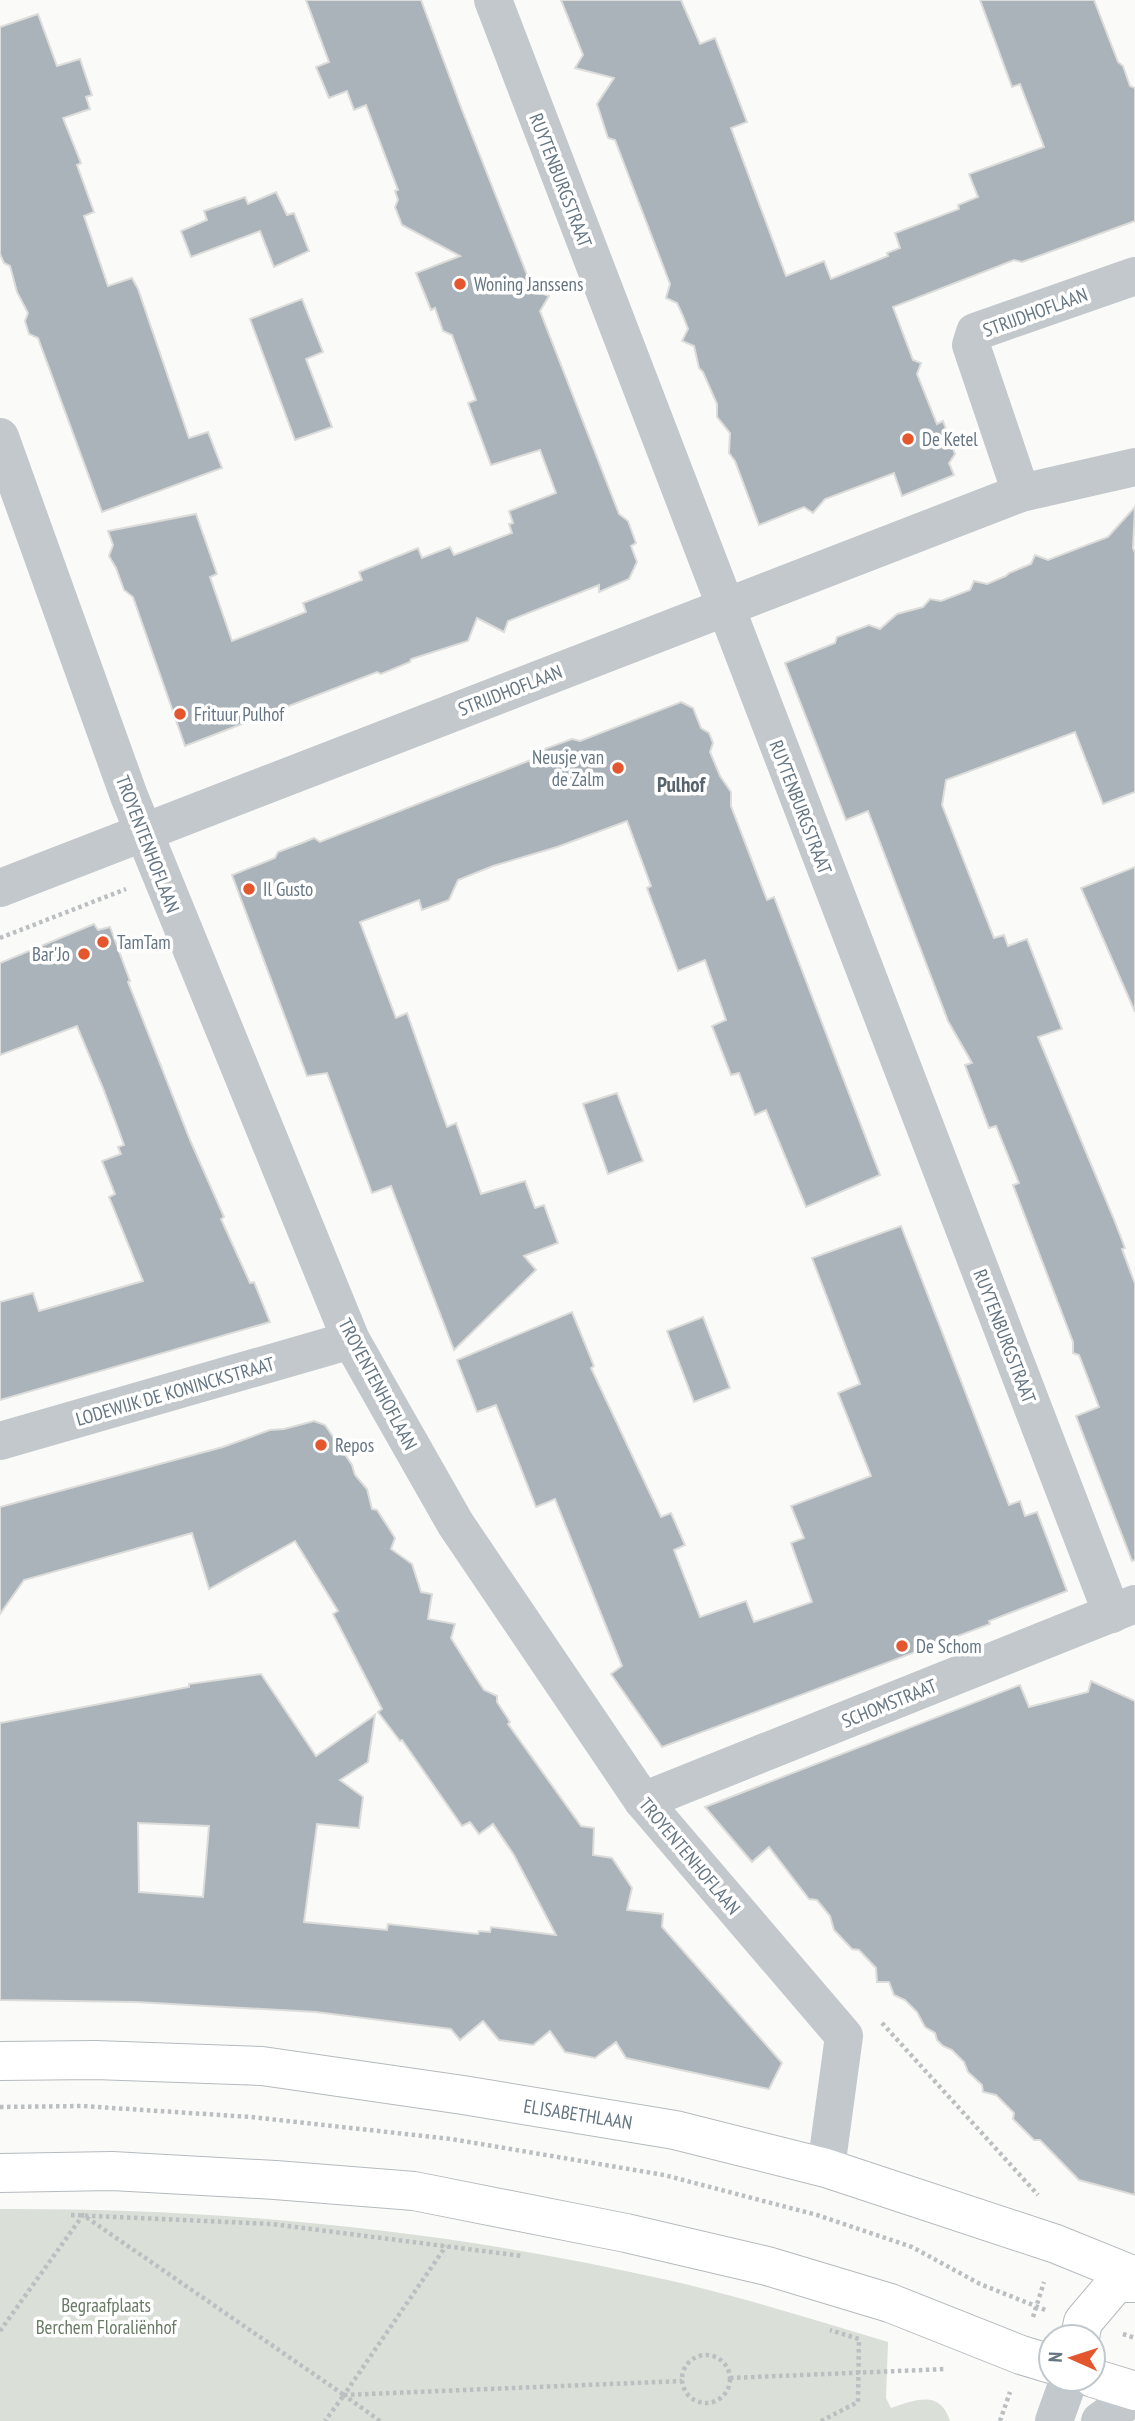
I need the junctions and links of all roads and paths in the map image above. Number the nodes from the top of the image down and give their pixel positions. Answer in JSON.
{"nodes":[{"id":1,"x":493,"y":0,"type":"edge"},
{"id":2,"x":1135,"y":276,"type":"edge"},
{"id":3,"x":0,"y":437,"type":"edge"},
{"id":4,"x":1135,"y":467,"type":"edge"},
{"id":5,"x":1021,"y":493,"type":"junction"},
{"id":6,"x":724,"y":607,"type":"junction"},
{"id":7,"x":144,"y":833,"type":"junction"},
{"id":8,"x":160,"y":876,"type":"junction"},
{"id":9,"x":0,"y":888,"type":"edge"},
{"id":10,"x":0,"y":938,"type":"edge"},
{"id":11,"x":351,"y":1340,"type":"junction"},
{"id":12,"x":0,"y":1441,"type":"edge"},
{"id":13,"x":1123,"y":1609,"type":"edge"},
{"id":14,"x":643,"y":1801,"type":"junction"},
{"id":15,"x":876,"y":2030,"type":"dead end"},
{"id":16,"x":0,"y":2061,"type":"edge"},
{"id":17,"x":0,"y":2107,"type":"edge"},
{"id":18,"x":827,"y":2168,"type":"junction"},
{"id":19,"x":0,"y":2173,"type":"edge"},
{"id":20,"x":58,"y":2215,"type":"dead end"},
{"id":21,"x":83,"y":2215,"type":"junction"},
{"id":22,"x":1056,"y":2244,"type":"junction"},
{"id":23,"x":446,"y":2246,"type":"junction"},
{"id":24,"x":525,"y":2257,"type":"dead end"},
{"id":25,"x":1135,"y":2276,"type":"edge"},
{"id":26,"x":1135,"y":2283,"type":"edge"},
{"id":27,"x":1036,"y":2307,"type":"junction"},
{"id":28,"x":1083,"y":2323,"type":"edge"},
{"id":29,"x":823,"y":2328,"type":"dead end"},
{"id":30,"x":0,"y":2331,"type":"edge"},
{"id":31,"x":956,"y":2368,"type":"dead end"},
{"id":32,"x":1028,"y":2369,"type":"edge"},
{"id":33,"x":858,"y":2373,"type":"junction"},
{"id":34,"x":730,"y":2378,"type":"junction"},
{"id":35,"x":682,"y":2381,"type":"junction"},
{"id":36,"x":1107,"y":2383,"type":"edge"},
{"id":37,"x":1064,"y":2393,"type":"edge"},
{"id":38,"x":1135,"y":2394,"type":"edge"},
{"id":39,"x":344,"y":2395,"type":"junction"},
{"id":40,"x":325,"y":2421,"type":"edge"},
{"id":41,"x":380,"y":2421,"type":"edge"},
{"id":42,"x":821,"y":2421,"type":"edge"},
{"id":43,"x":1000,"y":2421,"type":"edge"},
{"id":44,"x":1054,"y":2421,"type":"edge"},
{"id":45,"x":1100,"y":2421,"type":"edge"}],
"edges":[{"from":1,"to":6,"type":"street","name":"RUYTENBURGSTRAAT"},
{"from":2,"to":5,"type":"street","name":"STRIJDHOFLAAN"},
{"from":3,"to":7,"type":"street","name":"TROYENTENHOFLAAN"},
{"from":4,"to":5,"type":"street","name":"STRIJDHOFLAAN"},
{"from":5,"to":6,"type":"street","name":"STRIJDHOFLAAN"},
{"from":6,"to":7,"type":"street","name":"STRIJDHOFLAAN"},
{"from":6,"to":13,"type":"street","name":"RUYTENBURGSTRAAT"},
{"from":7,"to":8,"type":"street","name":"TROYENTENHOFLAAN"},
{"from":7,"to":9,"type":"street","name":"STRIJDHOFLAAN"},
{"from":8,"to":10,"type":"path"},
{"from":8,"to":11,"type":"street","name":"TROYENTENHOFLAAN"},
{"from":11,"to":12,"type":"street","name":"LODEWIJK DE KONINCKSTRAAT"},
{"from":11,"to":14,"type":"street","name":"TROYENTENHOFLAAN"},
{"from":13,"to":14,"type":"street","name":"SCHOMSTRAAT"},
{"from":14,"to":18,"type":"street","name":"TROYENTENHOFLAAN"},
{"from":15,"to":22,"type":"path"},
{"from":16,"to":18,"type":"main road","name":"ELISABETHLAAN"},
{"from":17,"to":27,"type":"path"},
{"from":18,"to":22,"type":"main road","name":"ELISABETHLAAN"},
{"from":19,"to":32,"type":"main road"},
{"from":20,"to":21,"type":"path"},
{"from":21,"to":23,"type":"path"},
{"from":21,"to":30,"type":"path"},
{"from":21,"to":39,"type":"path"},
{"from":22,"to":25,"type":"main road","name":"ELISABETHLAAN"},
{"from":22,"to":27,"type":"path"},
{"from":23,"to":24,"type":"path"},
{"from":23,"to":39,"type":"path"},
{"from":26,"to":28,"type":"main road"},
{"from":27,"to":32,"type":"path"},
{"from":29,"to":33,"type":"path"},
{"from":31,"to":33,"type":"path"},
{"from":32,"to":43,"type":"path"},
{"from":33,"to":34,"type":"path"},
{"from":33,"to":42,"type":"path"},
{"from":34,"to":35,"type":"path"},
{"from":34,"to":35,"type":"path"},
{"from":35,"to":39,"type":"path"},
{"from":36,"to":38,"type":"main road"},
{"from":37,"to":44,"type":"street"},
{"from":38,"to":45,"type":"street"},
{"from":39,"to":40,"type":"path"},
{"from":39,"to":41,"type":"path"}]}
